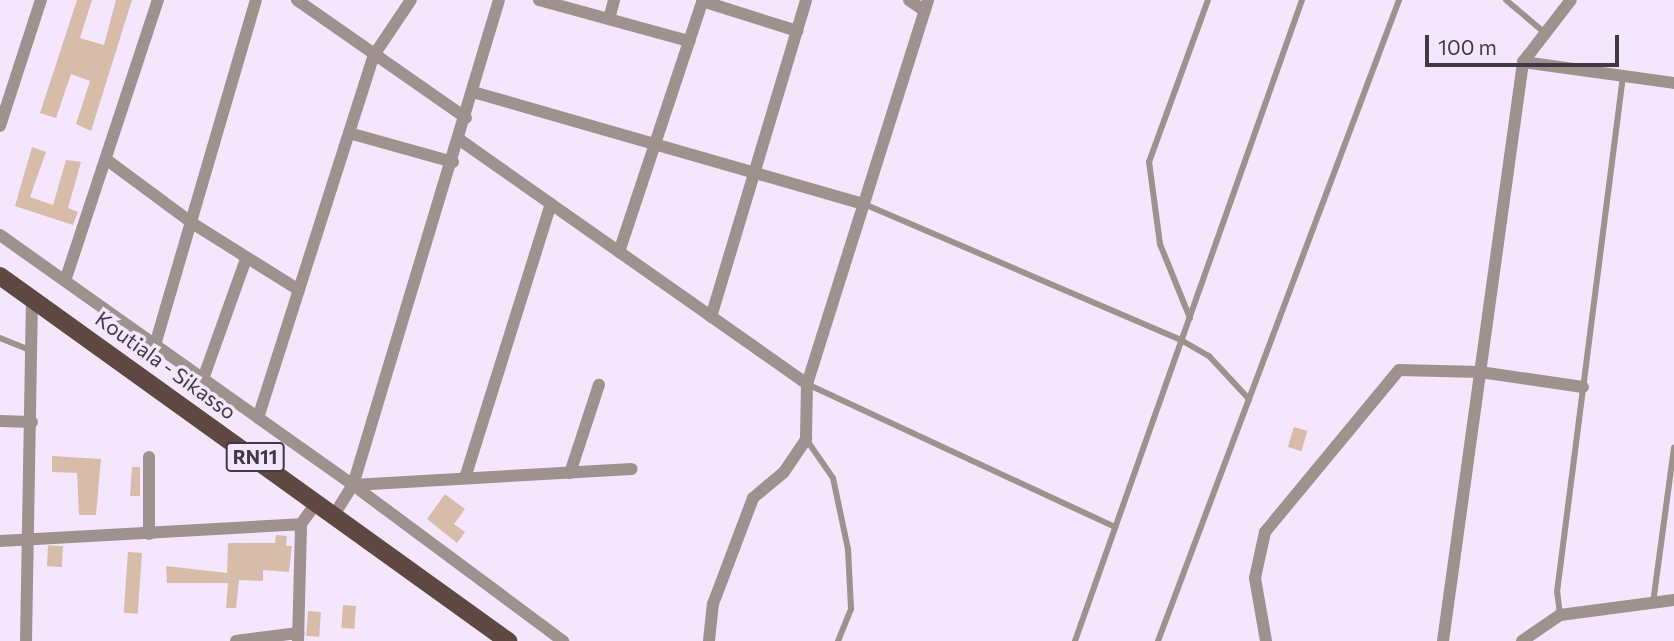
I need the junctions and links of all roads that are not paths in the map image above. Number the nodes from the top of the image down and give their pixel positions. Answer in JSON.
{"nodes":[{"id":1,"x":41,"y":0,"type":"edge"},
{"id":2,"x":158,"y":0,"type":"edge"},
{"id":3,"x":256,"y":0,"type":"edge"},
{"id":4,"x":297,"y":0,"type":"edge"},
{"id":5,"x":411,"y":0,"type":"edge"},
{"id":6,"x":499,"y":0,"type":"edge"},
{"id":7,"x":539,"y":0,"type":"edge"},
{"id":8,"x":614,"y":0,"type":"edge"},
{"id":9,"x":806,"y":0,"type":"edge"},
{"id":10,"x":909,"y":0,"type":"edge"},
{"id":11,"x":1208,"y":0,"type":"edge"},
{"id":12,"x":1302,"y":0,"type":"edge"},
{"id":13,"x":1399,"y":0,"type":"edge"},
{"id":14,"x":1506,"y":0,"type":"edge"},
{"id":15,"x":1571,"y":0,"type":"edge"},
{"id":16,"x":702,"y":1,"type":"edge"},
{"id":17,"x":927,"y":6,"type":"edge"},
{"id":18,"x":609,"y":19,"type":"junction"},
{"id":19,"x":797,"y":31,"type":"junction"},
{"id":20,"x":1545,"y":33,"type":"junction"},
{"id":21,"x":689,"y":41,"type":"junction"},
{"id":22,"x":374,"y":55,"type":"junction"},
{"id":23,"x":1523,"y":62,"type":"junction"},
{"id":24,"x":1623,"y":76,"type":"junction"},
{"id":25,"x":1674,"y":83,"type":"edge"},
{"id":26,"x":473,"y":92,"type":"junction"},
{"id":27,"x":466,"y":118,"type":"junction"},
{"id":28,"x":0,"y":126,"type":"edge"},
{"id":29,"x":349,"y":133,"type":"junction"},
{"id":30,"x":460,"y":140,"type":"junction"},
{"id":31,"x":655,"y":144,"type":"junction"},
{"id":32,"x":107,"y":160,"type":"junction"},
{"id":33,"x":453,"y":162,"type":"junction"},
{"id":34,"x":755,"y":172,"type":"junction"},
{"id":35,"x":551,"y":204,"type":"junction"},
{"id":36,"x":864,"y":204,"type":"junction"},
{"id":37,"x":192,"y":223,"type":"junction"},
{"id":38,"x":0,"y":235,"type":"edge"},
{"id":39,"x":619,"y":252,"type":"junction"},
{"id":40,"x":246,"y":259,"type":"junction"},
{"id":41,"x":0,"y":276,"type":"edge"},
{"id":42,"x":65,"y":281,"type":"junction"},
{"id":43,"x":299,"y":290,"type":"junction"},
{"id":44,"x":32,"y":296,"type":"junction"},
{"id":45,"x":711,"y":317,"type":"junction"},
{"id":46,"x":1189,"y":318,"type":"junction"},
{"id":47,"x":0,"y":338,"type":"edge"},
{"id":48,"x":1181,"y":340,"type":"junction"},
{"id":49,"x":155,"y":345,"type":"junction"},
{"id":50,"x":32,"y":350,"type":"junction"},
{"id":51,"x":1480,"y":372,"type":"junction"},
{"id":52,"x":203,"y":379,"type":"junction"},
{"id":53,"x":807,"y":384,"type":"junction"},
{"id":54,"x":599,"y":385,"type":"dead end"},
{"id":55,"x":1583,"y":387,"type":"junction"},
{"id":56,"x":1249,"y":399,"type":"junction"},
{"id":57,"x":258,"y":418,"type":"junction"},
{"id":58,"x":0,"y":421,"type":"edge"},
{"id":59,"x":32,"y":422,"type":"junction"},
{"id":60,"x":806,"y":439,"type":"junction"},
{"id":61,"x":1674,"y":447,"type":"edge"},
{"id":62,"x":149,"y":457,"type":"dead end"},
{"id":63,"x":632,"y":469,"type":"dead end"},
{"id":64,"x":570,"y":473,"type":"junction"},
{"id":65,"x":465,"y":478,"type":"junction"},
{"id":66,"x":353,"y":485,"type":"junction"},
{"id":67,"x":317,"y":502,"type":"junction"},
{"id":68,"x":334,"y":515,"type":"junction"},
{"id":69,"x":301,"y":524,"type":"junction"},
{"id":70,"x":1115,"y":527,"type":"junction"},
{"id":71,"x":149,"y":534,"type":"junction"},
{"id":72,"x":0,"y":541,"type":"edge"},
{"id":73,"x":28,"y":542,"type":"junction"},
{"id":74,"x":1674,"y":600,"type":"edge"},
{"id":75,"x":1653,"y":603,"type":"junction"},
{"id":76,"x":1560,"y":615,"type":"junction"},
{"id":77,"x":298,"y":637,"type":"edge"},
{"id":78,"x":26,"y":641,"type":"edge"},
{"id":79,"x":236,"y":641,"type":"edge"},
{"id":80,"x":508,"y":641,"type":"edge"},
{"id":81,"x":563,"y":641,"type":"edge"},
{"id":82,"x":709,"y":641,"type":"edge"},
{"id":83,"x":838,"y":641,"type":"edge"},
{"id":84,"x":1075,"y":641,"type":"edge"},
{"id":85,"x":1158,"y":641,"type":"edge"},
{"id":86,"x":1266,"y":641,"type":"edge"},
{"id":87,"x":1443,"y":641,"type":"edge"},
{"id":88,"x":1522,"y":641,"type":"edge"}],
"edges":[{"from":1,"to":28,"type":"street"},
{"from":2,"to":32,"type":"street"},
{"from":3,"to":37,"type":"street"},
{"from":4,"to":22,"type":"street"},
{"from":5,"to":22,"type":"street"},
{"from":6,"to":26,"type":"street"},
{"from":7,"to":18,"type":"street"},
{"from":8,"to":18,"type":"street"},
{"from":9,"to":19,"type":"street"},
{"from":10,"to":17,"type":"street"},
{"from":11,"to":46,"type":"lane"},
{"from":12,"to":46,"type":"lane"},
{"from":13,"to":56,"type":"lane"},
{"from":14,"to":20,"type":"lane"},
{"from":15,"to":20,"type":"street"},
{"from":16,"to":19,"type":"street"},
{"from":16,"to":21,"type":"street"},
{"from":17,"to":36,"type":"street"},
{"from":18,"to":21,"type":"street"},
{"from":19,"to":34,"type":"street"},
{"from":20,"to":23,"type":"street"},
{"from":21,"to":31,"type":"street"},
{"from":22,"to":27,"type":"street"},
{"from":22,"to":29,"type":"street"},
{"from":23,"to":24,"type":"street"},
{"from":23,"to":51,"type":"street"},
{"from":24,"to":25,"type":"street"},
{"from":24,"to":55,"type":"lane"},
{"from":26,"to":27,"type":"street"},
{"from":26,"to":31,"type":"street"},
{"from":27,"to":30,"type":"street"},
{"from":29,"to":33,"type":"street"},
{"from":29,"to":43,"type":"street"},
{"from":30,"to":33,"type":"street"},
{"from":30,"to":35,"type":"street"},
{"from":31,"to":34,"type":"street"},
{"from":31,"to":39,"type":"street"},
{"from":32,"to":37,"type":"street"},
{"from":32,"to":42,"type":"street"},
{"from":33,"to":66,"type":"street"},
{"from":34,"to":36,"type":"street"},
{"from":34,"to":45,"type":"street"},
{"from":35,"to":39,"type":"street"},
{"from":35,"to":65,"type":"street"},
{"from":36,"to":48,"type":"lane"},
{"from":36,"to":53,"type":"street"},
{"from":37,"to":40,"type":"street"},
{"from":37,"to":49,"type":"street"},
{"from":38,"to":42,"type":"street"},
{"from":39,"to":45,"type":"street"},
{"from":40,"to":43,"type":"street"},
{"from":40,"to":52,"type":"street"},
{"from":41,"to":44,"type":"main road","name":"Koutiala - Sikasso","number":"RN11"},
{"from":42,"to":49,"type":"street"},
{"from":43,"to":57,"type":"street"},
{"from":44,"to":50,"type":"street"},
{"from":44,"to":67,"type":"main road","name":"Koutiala - Sikasso","number":"RN11"},
{"from":45,"to":53,"type":"street"},
{"from":46,"to":48,"type":"lane"},
{"from":47,"to":50,"type":"lane"},
{"from":48,"to":56,"type":"lane"},
{"from":48,"to":70,"type":"lane"},
{"from":49,"to":52,"type":"street"},
{"from":50,"to":59,"type":"street"},
{"from":51,"to":55,"type":"street"},
{"from":51,"to":86,"type":"street"},
{"from":51,"to":87,"type":"street"},
{"from":52,"to":57,"type":"street"},
{"from":53,"to":60,"type":"street"},
{"from":53,"to":70,"type":"lane"},
{"from":54,"to":64,"type":"street"},
{"from":55,"to":76,"type":"lane"},
{"from":56,"to":85,"type":"lane"},
{"from":57,"to":66,"type":"street"},
{"from":58,"to":59,"type":"street"},
{"from":59,"to":73,"type":"street"},
{"from":60,"to":82,"type":"street"},
{"from":60,"to":83,"type":"lane"},
{"from":61,"to":75,"type":"lane"},
{"from":62,"to":71,"type":"street"},
{"from":63,"to":64,"type":"street"},
{"from":64,"to":65,"type":"street"},
{"from":65,"to":66,"type":"street"},
{"from":66,"to":68,"type":"street"},
{"from":66,"to":81,"type":"street"},
{"from":67,"to":68,"type":"main road","name":"Koutiala - Sikasso","number":"RN11"},
{"from":67,"to":69,"type":"street"},
{"from":68,"to":80,"type":"main road","name":"Koutiala - Sikasso","number":"RN11"},
{"from":69,"to":71,"type":"street"},
{"from":69,"to":77,"type":"street"},
{"from":70,"to":84,"type":"lane"},
{"from":71,"to":73,"type":"street"},
{"from":72,"to":73,"type":"street"},
{"from":73,"to":78,"type":"street"},
{"from":74,"to":75,"type":"street"},
{"from":75,"to":76,"type":"street"},
{"from":76,"to":88,"type":"street"},
{"from":77,"to":79,"type":"street"}]}
